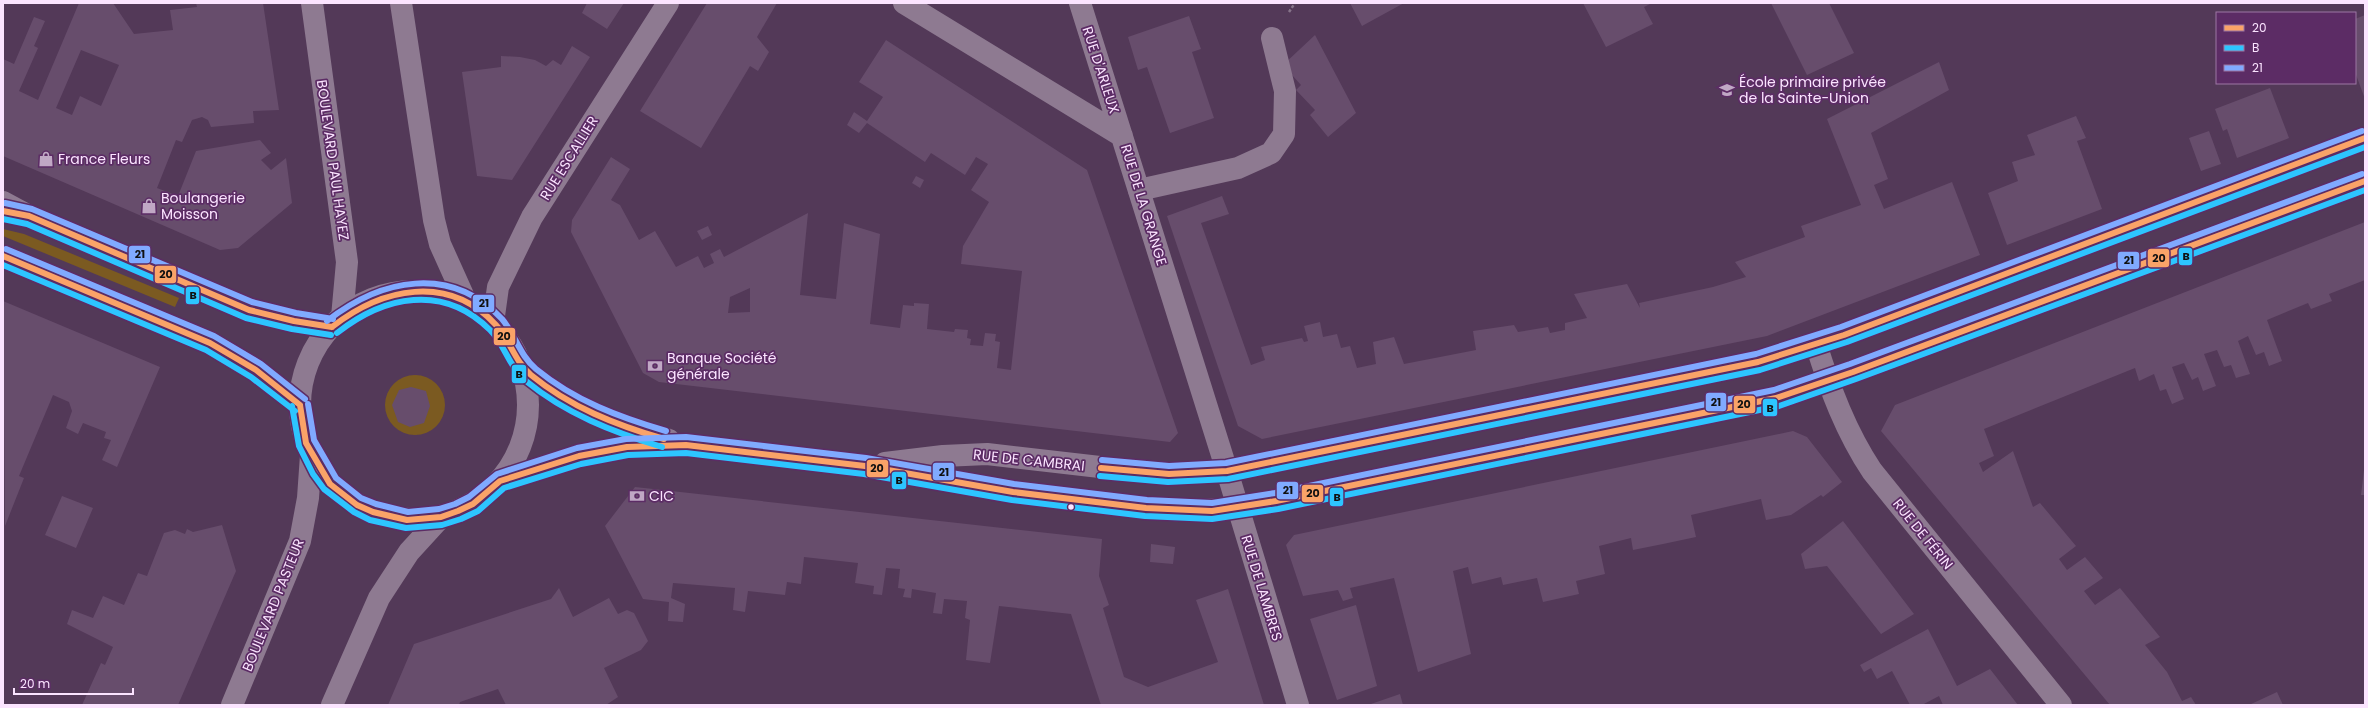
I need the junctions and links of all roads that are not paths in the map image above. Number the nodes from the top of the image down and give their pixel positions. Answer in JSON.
{"nodes":[{"id":1,"x":312,"y":3,"type":"edge"},
{"id":2,"x":401,"y":3,"type":"edge"},
{"id":3,"x":668,"y":3,"type":"edge"},
{"id":4,"x":904,"y":3,"type":"edge"},
{"id":5,"x":1080,"y":3,"type":"edge"},
{"id":6,"x":1272,"y":38,"type":"dead end"},
{"id":7,"x":1122,"y":136,"type":"junction"},
{"id":8,"x":2365,"y":138,"type":"edge"},
{"id":9,"x":2365,"y":181,"type":"edge"},
{"id":10,"x":1139,"y":190,"type":"junction"},
{"id":11,"x":3,"y":202,"type":"edge"},
{"id":12,"x":3,"y":256,"type":"edge"},
{"id":13,"x":467,"y":304,"type":"junction"},
{"id":14,"x":337,"y":322,"type":"junction"},
{"id":15,"x":493,"y":323,"type":"junction"},
{"id":16,"x":1816,"y":344,"type":"junction"},
{"id":17,"x":521,"y":366,"type":"junction"},
{"id":18,"x":1828,"y":381,"type":"junction"},
{"id":19,"x":300,"y":405,"type":"junction"},
{"id":20,"x":686,"y":445,"type":"junction"},
{"id":21,"x":311,"y":455,"type":"junction"},
{"id":22,"x":865,"y":466,"type":"junction"},
{"id":23,"x":1227,"y":471,"type":"junction"},
{"id":24,"x":500,"y":481,"type":"junction"},
{"id":25,"x":1238,"y":508,"type":"junction"},
{"id":26,"x":441,"y":517,"type":"junction"},
{"id":27,"x":232,"y":705,"type":"edge"},
{"id":28,"x":332,"y":705,"type":"edge"},
{"id":29,"x":1298,"y":705,"type":"edge"},
{"id":30,"x":2061,"y":705,"type":"edge"}],
"edges":[{"from":1,"to":14,"type":"main road","name":"BOULEVARD PAUL HAYEZ"},
{"from":2,"to":13,"type":"main road"},
{"from":3,"to":15,"type":"main road","name":"RUE ESCALLIER"},
{"from":4,"to":7,"type":"main road","name":"RUE DE LA GRANGE"},
{"from":5,"to":7,"type":"main road","name":"RUE D'ARLEUX"},
{"from":6,"to":10,"type":"main road"},
{"from":7,"to":10,"type":"main road","name":"RUE DE LA GRANGE"},
{"from":8,"to":16,"type":"main road","name":"RUE DE CAMBRAI"},
{"from":9,"to":18,"type":"main road","name":"RUE DE CAMBRAI"},
{"from":10,"to":23,"type":"main road","name":"RUE DE LA GRANGE"},
{"from":11,"to":14,"type":"main road"},
{"from":12,"to":19,"type":"main road"},
{"from":13,"to":14,"type":"main road"},
{"from":13,"to":15,"type":"main road"},
{"from":14,"to":19,"type":"main road"},
{"from":15,"to":17,"type":"main road"},
{"from":16,"to":18,"type":"main road","name":"RUE DE FÉRIN"},
{"from":16,"to":23,"type":"main road","name":"RUE DE CAMBRAI"},
{"from":17,"to":20,"type":"main road","name":"RUE DE CAMBRAI"},
{"from":17,"to":24,"type":"main road"},
{"from":18,"to":25,"type":"main road","name":"RUE DE CAMBRAI"},
{"from":18,"to":30,"type":"main road","name":"RUE DE FÉRIN"},
{"from":19,"to":21,"type":"main road"},
{"from":20,"to":22,"type":"main road","name":"RUE DE CAMBRAI"},
{"from":20,"to":24,"type":"main road","name":"RUE DE CAMBRAI"},
{"from":21,"to":26,"type":"main road"},
{"from":21,"to":27,"type":"main road","name":"BOULEVARD PASTEUR"},
{"from":22,"to":23,"type":"main road","name":"RUE DE CAMBRAI"},
{"from":22,"to":25,"type":"main road","name":"RUE DE CAMBRAI"},
{"from":23,"to":25,"type":"main road","name":"RUE DE LAMBRES"},
{"from":24,"to":26,"type":"main road"},
{"from":25,"to":29,"type":"main road","name":"RUE DE LAMBRES"},
{"from":26,"to":28,"type":"main road"}]}
